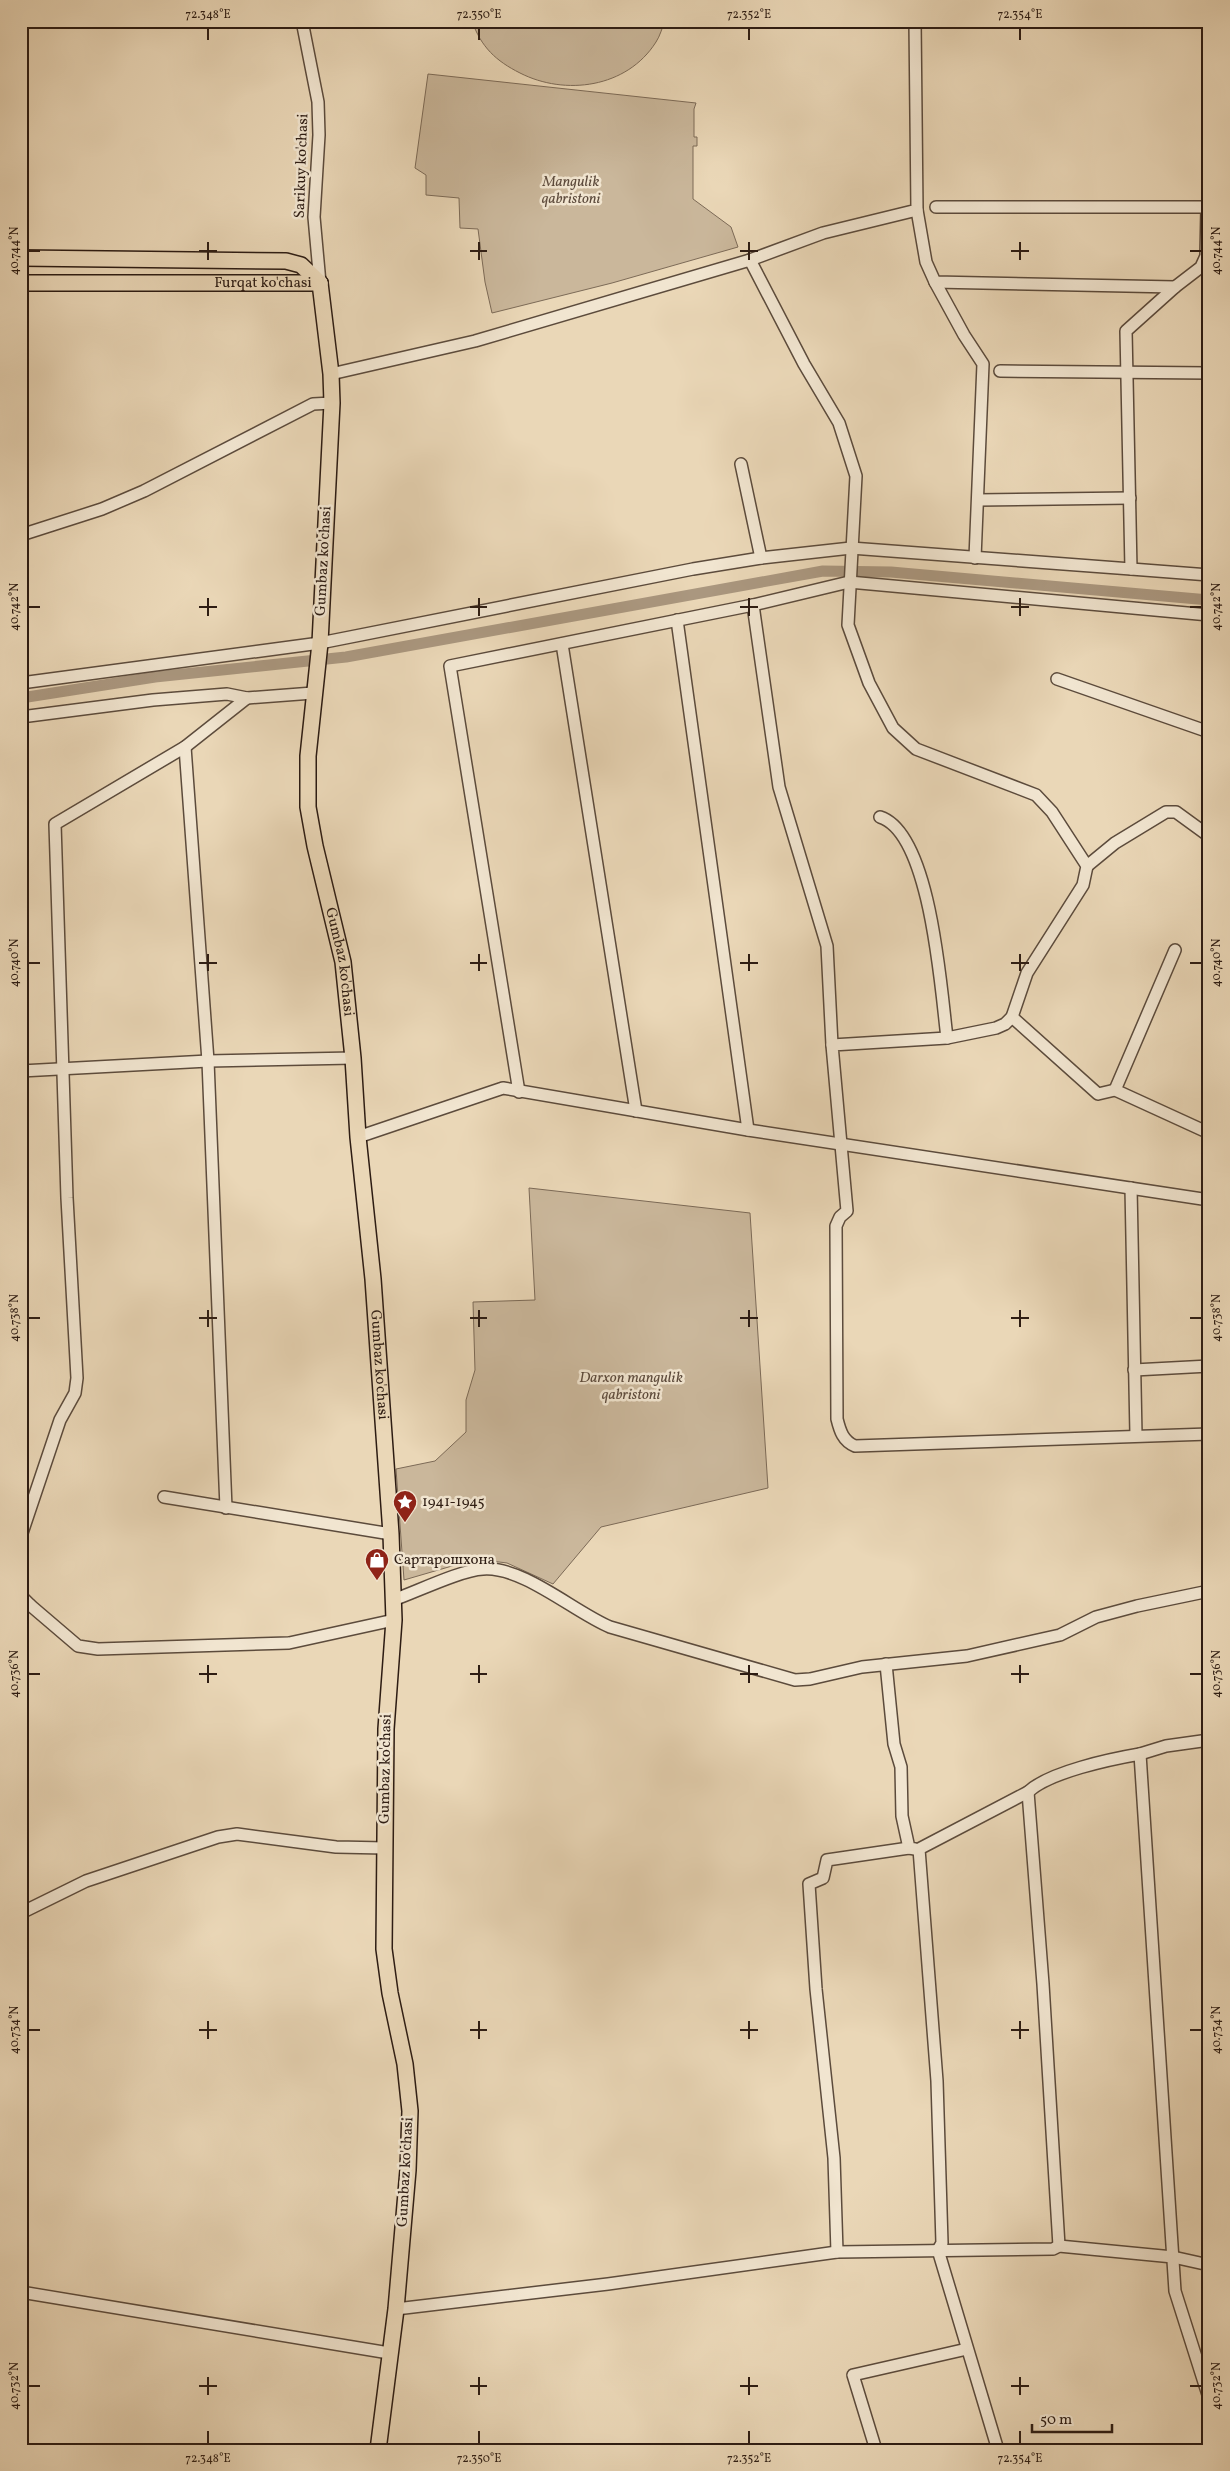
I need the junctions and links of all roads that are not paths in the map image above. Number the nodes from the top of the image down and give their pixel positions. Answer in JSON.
{"nodes":[{"id":1,"x":302,"y":21,"type":"edge"},
{"id":2,"x":915,"y":21,"type":"edge"},
{"id":3,"x":1208,"y":205,"type":"edge"},
{"id":4,"x":936,"y":207,"type":"dead end"},
{"id":5,"x":917,"y":210,"type":"junction"},
{"id":6,"x":1207,"y":256,"type":"edge"},
{"id":7,"x":21,"y":258,"type":"edge"},
{"id":8,"x":750,"y":260,"type":"junction"},
{"id":9,"x":935,"y":282,"type":"junction"},
{"id":10,"x":21,"y":283,"type":"edge"},
{"id":11,"x":320,"y":283,"type":"junction"},
{"id":12,"x":1175,"y":287,"type":"junction"},
{"id":13,"x":1000,"y":371,"type":"dead end"},
{"id":14,"x":1128,"y":372,"type":"junction"},
{"id":15,"x":1209,"y":373,"type":"edge"},
{"id":16,"x":331,"y":374,"type":"junction"},
{"id":17,"x":332,"y":403,"type":"junction"},
{"id":18,"x":741,"y":464,"type":"dead end"},
{"id":19,"x":1130,"y":498,"type":"junction"},
{"id":20,"x":978,"y":500,"type":"junction"},
{"id":21,"x":21,"y":535,"type":"edge"},
{"id":22,"x":851,"y":551,"type":"junction"},
{"id":23,"x":761,"y":558,"type":"junction"},
{"id":24,"x":976,"y":558,"type":"junction"},
{"id":25,"x":1132,"y":569,"type":"junction"},
{"id":26,"x":1209,"y":575,"type":"edge"},
{"id":27,"x":849,"y":578,"type":"junction"},
{"id":28,"x":753,"y":605,"type":"junction"},
{"id":29,"x":1209,"y":615,"type":"edge"},
{"id":30,"x":677,"y":620,"type":"junction"},
{"id":31,"x":320,"y":643,"type":"junction"},
{"id":32,"x":562,"y":644,"type":"junction"},
{"id":33,"x":1057,"y":679,"type":"dead end"},
{"id":34,"x":21,"y":683,"type":"edge"},
{"id":35,"x":313,"y":693,"type":"junction"},
{"id":36,"x":247,"y":698,"type":"junction"},
{"id":37,"x":21,"y":717,"type":"edge"},
{"id":38,"x":1209,"y":732,"type":"edge"},
{"id":39,"x":185,"y":748,"type":"junction"},
{"id":40,"x":880,"y":817,"type":"dead end"},
{"id":41,"x":1209,"y":836,"type":"edge"},
{"id":42,"x":1087,"y":866,"type":"junction"},
{"id":43,"x":1175,"y":950,"type":"dead end"},
{"id":44,"x":1012,"y":1017,"type":"junction"},
{"id":45,"x":947,"y":1038,"type":"junction"},
{"id":46,"x":832,"y":1045,"type":"junction"},
{"id":47,"x":353,"y":1058,"type":"junction"},
{"id":48,"x":208,"y":1061,"type":"junction"},
{"id":49,"x":62,"y":1067,"type":"junction"},
{"id":50,"x":21,"y":1070,"type":"edge"},
{"id":51,"x":1115,"y":1090,"type":"junction"},
{"id":52,"x":519,"y":1092,"type":"junction"},
{"id":53,"x":636,"y":1111,"type":"junction"},
{"id":54,"x":748,"y":1130,"type":"junction"},
{"id":55,"x":1208,"y":1130,"type":"edge"},
{"id":56,"x":358,"y":1137,"type":"junction"},
{"id":57,"x":839,"y":1144,"type":"junction"},
{"id":58,"x":1131,"y":1188,"type":"junction"},
{"id":59,"x":1209,"y":1200,"type":"edge"},
{"id":60,"x":1209,"y":1366,"type":"edge"},
{"id":61,"x":1134,"y":1370,"type":"junction"},
{"id":62,"x":1209,"y":1434,"type":"edge"},
{"id":63,"x":1136,"y":1435,"type":"junction"},
{"id":64,"x":164,"y":1497,"type":"dead end"},
{"id":65,"x":226,"y":1508,"type":"junction"},
{"id":66,"x":392,"y":1534,"type":"junction"},
{"id":67,"x":21,"y":1536,"type":"edge"},
{"id":68,"x":1209,"y":1591,"type":"edge"},
{"id":69,"x":21,"y":1596,"type":"edge"},
{"id":70,"x":393,"y":1600,"type":"junction"},
{"id":71,"x":26,"y":1605,"type":"edge"},
{"id":72,"x":394,"y":1620,"type":"junction"},
{"id":73,"x":886,"y":1664,"type":"junction"},
{"id":74,"x":1209,"y":1740,"type":"edge"},
{"id":75,"x":1140,"y":1754,"type":"junction"},
{"id":76,"x":1028,"y":1792,"type":"junction"},
{"id":77,"x":385,"y":1848,"type":"junction"},
{"id":78,"x":914,"y":1848,"type":"junction"},
{"id":79,"x":21,"y":1913,"type":"edge"},
{"id":80,"x":1059,"y":2246,"type":"junction"},
{"id":81,"x":938,"y":2250,"type":"junction"},
{"id":82,"x":837,"y":2252,"type":"junction"},
{"id":83,"x":1173,"y":2257,"type":"junction"},
{"id":84,"x":1209,"y":2265,"type":"edge"},
{"id":85,"x":21,"y":2292,"type":"edge"},
{"id":86,"x":396,"y":2309,"type":"junction"},
{"id":87,"x":966,"y":2349,"type":"junction"},
{"id":88,"x":389,"y":2352,"type":"junction"},
{"id":89,"x":1209,"y":2398,"type":"edge"},
{"id":90,"x":378,"y":2450,"type":"edge"},
{"id":91,"x":876,"y":2450,"type":"edge"},
{"id":92,"x":998,"y":2450,"type":"edge"}],
"edges":[{"from":1,"to":11,"type":"street","name":"Sarikuy ko'chasi"},
{"from":2,"to":5,"type":"street"},
{"from":3,"to":4,"type":"street"},
{"from":3,"to":6,"type":"street"},
{"from":5,"to":8,"type":"street"},
{"from":5,"to":9,"type":"street"},
{"from":6,"to":12,"type":"street"},
{"from":7,"to":11,"type":"main road","name":"Furqat ko'chasi"},
{"from":8,"to":16,"type":"street"},
{"from":8,"to":22,"type":"street"},
{"from":9,"to":12,"type":"street"},
{"from":9,"to":20,"type":"street"},
{"from":10,"to":11,"type":"main road","name":"Furqat ko'chasi"},
{"from":11,"to":16,"type":"main road","name":"Gumbaz ko'chasi"},
{"from":12,"to":14,"type":"street"},
{"from":13,"to":14,"type":"street"},
{"from":14,"to":15,"type":"street"},
{"from":14,"to":19,"type":"street"},
{"from":16,"to":17,"type":"main road","name":"Gumbaz ko'chasi"},
{"from":17,"to":21,"type":"street"},
{"from":17,"to":31,"type":"main road","name":"Gumbaz ko'chasi"},
{"from":18,"to":23,"type":"street"},
{"from":19,"to":20,"type":"street"},
{"from":19,"to":25,"type":"street"},
{"from":20,"to":24,"type":"street"},
{"from":22,"to":23,"type":"street"},
{"from":22,"to":24,"type":"street"},
{"from":22,"to":27,"type":"street"},
{"from":23,"to":31,"type":"street"},
{"from":24,"to":25,"type":"street"},
{"from":25,"to":26,"type":"street"},
{"from":27,"to":28,"type":"street"},
{"from":27,"to":29,"type":"street"},
{"from":27,"to":42,"type":"street"},
{"from":28,"to":30,"type":"street"},
{"from":28,"to":46,"type":"street"},
{"from":30,"to":32,"type":"street"},
{"from":30,"to":54,"type":"street"},
{"from":31,"to":34,"type":"street"},
{"from":31,"to":35,"type":"main road","name":"Gumbaz ko'chasi"},
{"from":32,"to":52,"type":"street"},
{"from":32,"to":53,"type":"street"},
{"from":33,"to":38,"type":"street"},
{"from":35,"to":36,"type":"street"},
{"from":35,"to":47,"type":"main road","name":"Gumbaz ko'chasi"},
{"from":36,"to":37,"type":"street"},
{"from":36,"to":39,"type":"street"},
{"from":39,"to":48,"type":"street"},
{"from":39,"to":49,"type":"street"},
{"from":40,"to":45,"type":"street"},
{"from":41,"to":42,"type":"street"},
{"from":42,"to":44,"type":"street"},
{"from":43,"to":51,"type":"street"},
{"from":44,"to":45,"type":"street"},
{"from":44,"to":51,"type":"street"},
{"from":45,"to":46,"type":"street"},
{"from":46,"to":57,"type":"street"},
{"from":47,"to":48,"type":"street"},
{"from":47,"to":56,"type":"main road","name":"Gumbaz ko'chasi"},
{"from":48,"to":49,"type":"street"},
{"from":48,"to":65,"type":"street"},
{"from":49,"to":50,"type":"street"},
{"from":49,"to":67,"type":"street"},
{"from":51,"to":55,"type":"street"},
{"from":52,"to":53,"type":"street"},
{"from":52,"to":56,"type":"street"},
{"from":53,"to":54,"type":"street"},
{"from":54,"to":57,"type":"street"},
{"from":56,"to":66,"type":"main road","name":"Gumbaz ko'chasi"},
{"from":57,"to":58,"type":"street"},
{"from":57,"to":63,"type":"street"},
{"from":58,"to":59,"type":"street"},
{"from":58,"to":61,"type":"street"},
{"from":60,"to":61,"type":"street"},
{"from":61,"to":63,"type":"street"},
{"from":62,"to":63,"type":"street"},
{"from":64,"to":65,"type":"street"},
{"from":65,"to":66,"type":"street"},
{"from":66,"to":70,"type":"main road","name":"Gumbaz ko'chasi"},
{"from":68,"to":73,"type":"street"},
{"from":69,"to":71,"type":"street"},
{"from":70,"to":72,"type":"main road","name":"Gumbaz ko'chasi"},
{"from":70,"to":73,"type":"street"},
{"from":71,"to":72,"type":"street"},
{"from":72,"to":77,"type":"main road","name":"Gumbaz ko'chasi"},
{"from":73,"to":78,"type":"street"},
{"from":74,"to":75,"type":"street"},
{"from":75,"to":76,"type":"street"},
{"from":75,"to":83,"type":"street"},
{"from":76,"to":78,"type":"street"},
{"from":76,"to":80,"type":"street"},
{"from":77,"to":79,"type":"street"},
{"from":77,"to":86,"type":"main road","name":"Gumbaz ko'chasi"},
{"from":78,"to":81,"type":"street"},
{"from":78,"to":82,"type":"street"},
{"from":80,"to":81,"type":"street"},
{"from":80,"to":83,"type":"street"},
{"from":81,"to":82,"type":"street"},
{"from":81,"to":87,"type":"street"},
{"from":82,"to":86,"type":"street"},
{"from":83,"to":84,"type":"street"},
{"from":83,"to":89,"type":"street"},
{"from":85,"to":88,"type":"street"},
{"from":86,"to":88,"type":"main road","name":"Gumbaz ko'chasi"},
{"from":87,"to":91,"type":"street"},
{"from":87,"to":92,"type":"street"},
{"from":88,"to":90,"type":"main road","name":"Gumbaz ko'chasi"}]}
